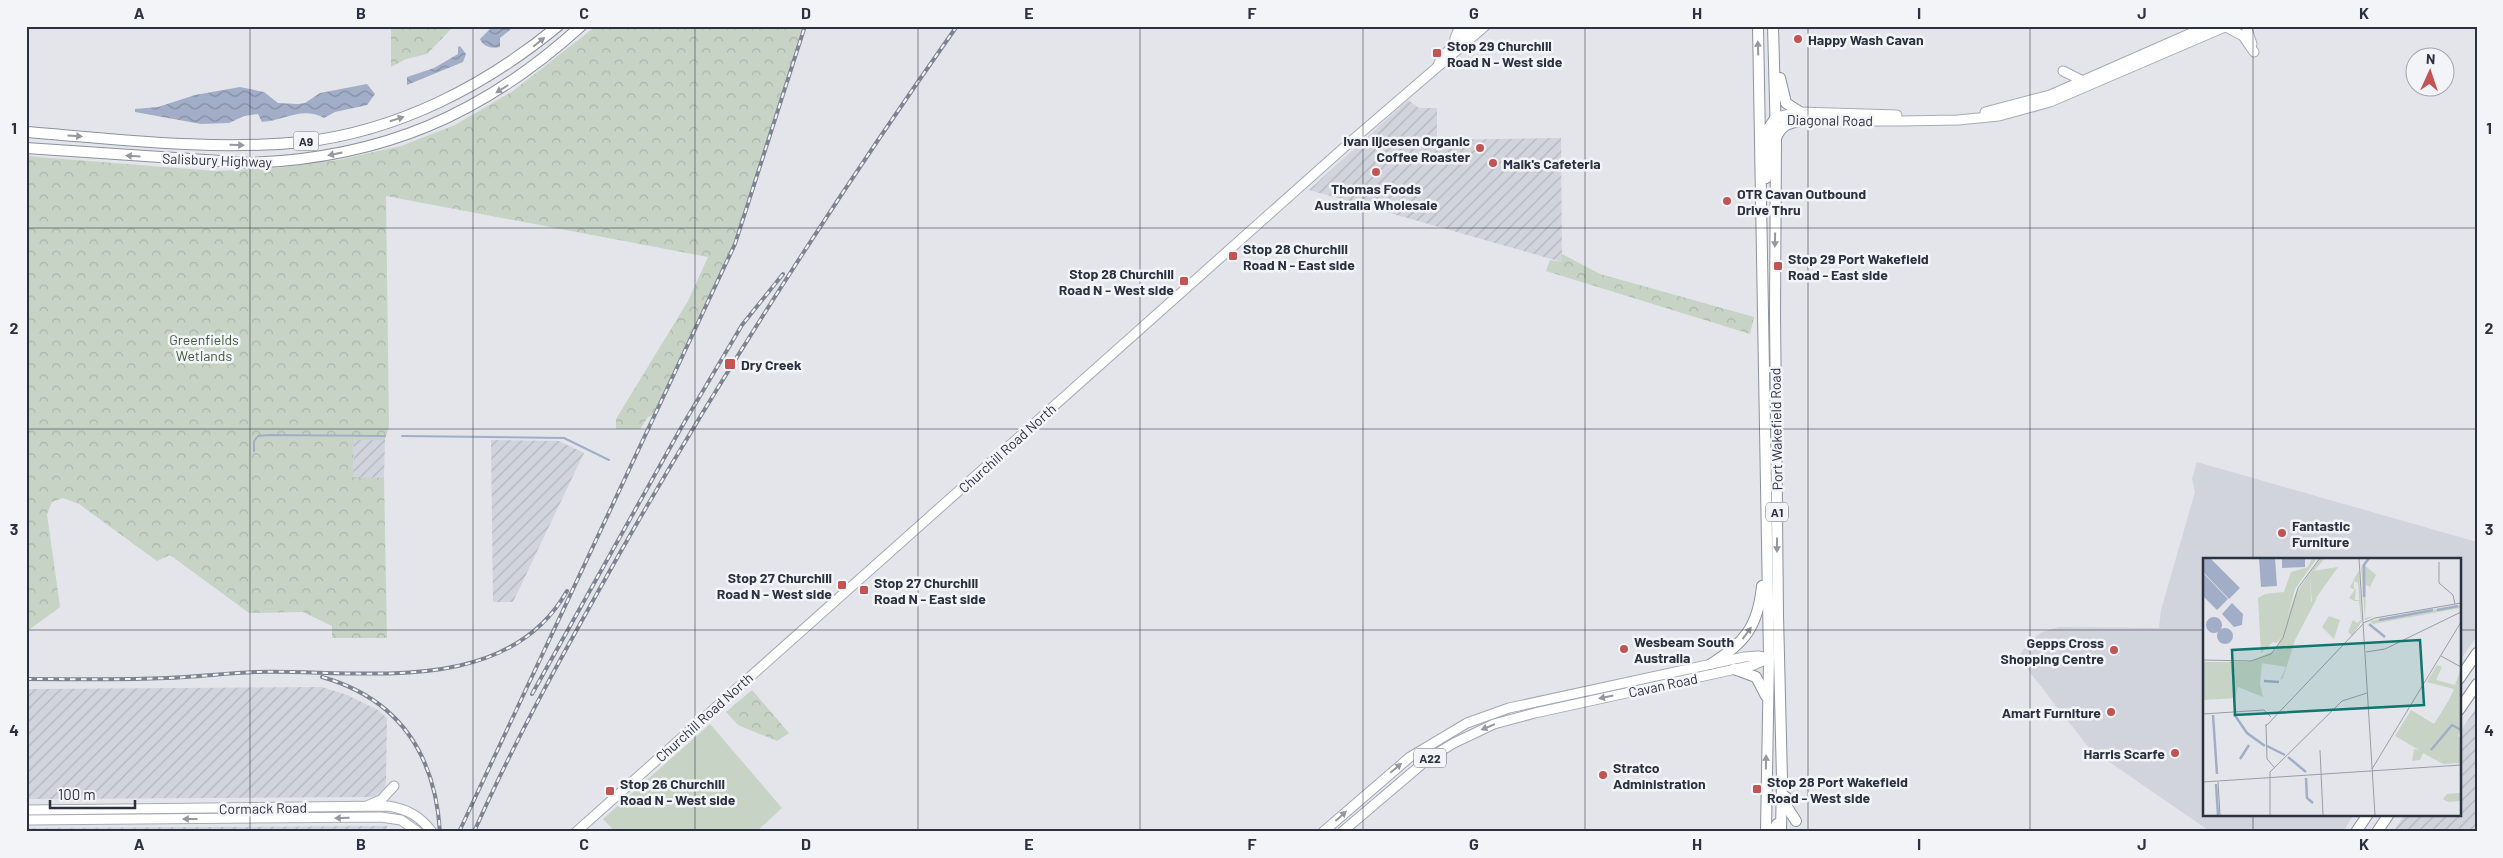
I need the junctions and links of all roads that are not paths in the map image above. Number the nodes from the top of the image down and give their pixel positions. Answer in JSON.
{"nodes":[{"id":1,"x":558,"y":26,"type":"edge"},
{"id":2,"x":581,"y":26,"type":"edge"},
{"id":3,"x":1460,"y":26,"type":"edge"},
{"id":4,"x":1473,"y":26,"type":"edge"},
{"id":5,"x":1484,"y":26,"type":"edge"},
{"id":6,"x":1758,"y":26,"type":"edge"},
{"id":7,"x":1773,"y":26,"type":"edge"},
{"id":8,"x":2207,"y":26,"type":"edge"},
{"id":9,"x":2246,"y":26,"type":"edge"},
{"id":10,"x":2227,"y":27,"type":"edge"},
{"id":11,"x":1456,"y":43,"type":"junction"},
{"id":12,"x":1774,"y":43,"type":"junction"},
{"id":13,"x":1438,"y":65,"type":"junction"},
{"id":14,"x":1759,"y":70,"type":"junction"},
{"id":15,"x":2063,"y":71,"type":"dead end"},
{"id":16,"x":2083,"y":81,"type":"junction"},
{"id":17,"x":1800,"y":116,"type":"junction"},
{"id":18,"x":1776,"y":117,"type":"junction"},
{"id":19,"x":26,"y":132,"type":"edge"},
{"id":20,"x":1776,"y":139,"type":"junction"},
{"id":21,"x":26,"y":148,"type":"edge"},
{"id":22,"x":1762,"y":214,"type":"junction"},
{"id":23,"x":1776,"y":408,"type":"junction"},
{"id":24,"x":1765,"y":437,"type":"junction"},
{"id":25,"x":1767,"y":529,"type":"junction"},
{"id":26,"x":1778,"y":615,"type":"junction"},
{"id":27,"x":2477,"y":654,"type":"edge"},
{"id":28,"x":1769,"y":658,"type":"junction"},
{"id":29,"x":1711,"y":664,"type":"junction"},
{"id":30,"x":1734,"y":669,"type":"junction"},
{"id":31,"x":2460,"y":678,"type":"edge"},
{"id":32,"x":2477,"y":684,"type":"edge"},
{"id":33,"x":1767,"y":699,"type":"junction"},
{"id":34,"x":2460,"y":709,"type":"edge"},
{"id":35,"x":1781,"y":719,"type":"junction"},
{"id":36,"x":1782,"y":779,"type":"junction"},
{"id":37,"x":394,"y":786,"type":"dead end"},
{"id":38,"x":1359,"y":800,"type":"junction"},
{"id":39,"x":367,"y":806,"type":"junction"},
{"id":40,"x":394,"y":807,"type":"junction"},
{"id":41,"x":26,"y":810,"type":"edge"},
{"id":42,"x":1367,"y":810,"type":"junction"},
{"id":43,"x":2367,"y":816,"type":"edge"},
{"id":44,"x":2388,"y":816,"type":"edge"},
{"id":45,"x":375,"y":817,"type":"junction"},
{"id":46,"x":26,"y":820,"type":"edge"},
{"id":47,"x":1796,"y":821,"type":"dead end"},
{"id":48,"x":1781,"y":827,"type":"edge"},
{"id":49,"x":418,"y":832,"type":"edge"},
{"id":50,"x":432,"y":832,"type":"edge"},
{"id":51,"x":576,"y":832,"type":"edge"},
{"id":52,"x":1323,"y":832,"type":"edge"},
{"id":53,"x":1342,"y":832,"type":"edge"},
{"id":54,"x":1766,"y":832,"type":"edge"},
{"id":55,"x":1773,"y":832,"type":"edge"},
{"id":56,"x":2356,"y":832,"type":"edge"},
{"id":57,"x":2377,"y":832,"type":"edge"}],
"edges":[{"from":19,"to":1,"type":"highway","name":"Salisbury Highway","number":"A9","one_way":true},
{"from":2,"to":21,"type":"highway","name":"Salisbury Highway","number":"A9","one_way":true},
{"from":3,"to":11,"type":"street"},
{"from":4,"to":11,"type":"street","name":"Churchill Road North"},
{"from":5,"to":13,"type":"street","name":"Churchill Road North"},
{"from":14,"to":6,"type":"highway","name":"Port Wakefield Road","number":"A1","one_way":true},
{"from":7,"to":12,"type":"highway","name":"Port Wakefield Road","number":"A1"},
{"from":8,"to":16,"type":"street","name":"Diagonal Road"},
{"from":9,"to":10,"type":"street"},
{"from":10,"to":17,"type":"street","name":"Diagonal Road"},
{"from":11,"to":13,"type":"street","name":"Churchill Road North"},
{"from":12,"to":17,"type":"highway"},
{"from":12,"to":18,"type":"highway","name":"Port Wakefield Road","number":"A1"},
{"from":13,"to":51,"type":"street","name":"Churchill Road North"},
{"from":14,"to":18,"type":"highway"},
{"from":14,"to":22,"type":"highway","name":"Port Wakefield Road","number":"A1"},
{"from":15,"to":16,"type":"street"},
{"from":16,"to":17,"type":"street","name":"Diagonal Road"},
{"from":17,"to":18,"type":"street","name":"Diagonal Road"},
{"from":17,"to":20,"type":"highway"},
{"from":18,"to":20,"type":"highway","name":"Port Wakefield Road","number":"A1"},
{"from":18,"to":22,"type":"highway"},
{"from":20,"to":23,"type":"highway","name":"Port Wakefield Road","number":"A1","one_way":true},
{"from":22,"to":24,"type":"highway","name":"Port Wakefield Road","number":"A1"},
{"from":23,"to":24,"type":"highway"},
{"from":23,"to":26,"type":"highway","name":"Port Wakefield Road","number":"A1","one_way":true},
{"from":24,"to":25,"type":"highway","name":"Port Wakefield Road","number":"A1"},
{"from":25,"to":28,"type":"highway","name":"Port Wakefield Road","number":"A1"},
{"from":29,"to":25,"type":"highway","one_way":true},
{"from":26,"to":28,"type":"highway"},
{"from":26,"to":35,"type":"highway","name":"Port Wakefield Road","number":"A1"},
{"from":27,"to":31,"type":"highway"},
{"from":28,"to":29,"type":"street","name":"Cavan Road"},
{"from":28,"to":30,"type":"street","name":"Cavan Road","number":"A22"},
{"from":28,"to":33,"type":"highway","name":"Port Wakefield Road","number":"A1"},
{"from":28,"to":35,"type":"highway"},
{"from":38,"to":29,"type":"street","name":"Cavan Road","number":"A22","one_way":true},
{"from":30,"to":33,"type":"highway"},
{"from":30,"to":42,"type":"street","name":"Cavan Road","number":"A22","one_way":true},
{"from":32,"to":34,"type":"highway"},
{"from":54,"to":33,"type":"highway","name":"Port Wakefield Road","number":"A1","one_way":true},
{"from":35,"to":36,"type":"highway","name":"Port Wakefield Road","number":"A1"},
{"from":36,"to":47,"type":"highway"},
{"from":36,"to":48,"type":"highway","name":"Port Wakefield Road","number":"A1"},
{"from":37,"to":39,"type":"street"},
{"from":38,"to":42,"type":"street"},
{"from":52,"to":38,"type":"street","name":"Cavan Road","number":"A22","one_way":true},
{"from":39,"to":40,"type":"street","name":"Cormack Road"},
{"from":39,"to":41,"type":"street","name":"Cormack Road"},
{"from":40,"to":45,"type":"street"},
{"from":40,"to":49,"type":"street"},
{"from":40,"to":50,"type":"street","name":"Cormack Road"},
{"from":42,"to":53,"type":"street","name":"Cavan Road","number":"A22"},
{"from":43,"to":56,"type":"highway"},
{"from":44,"to":57,"type":"highway"},
{"from":45,"to":46,"type":"street","name":"Cormack Road","one_way":true},
{"from":45,"to":49,"type":"street","name":"Cormack Road"},
{"from":48,"to":55,"type":"highway"}]}
